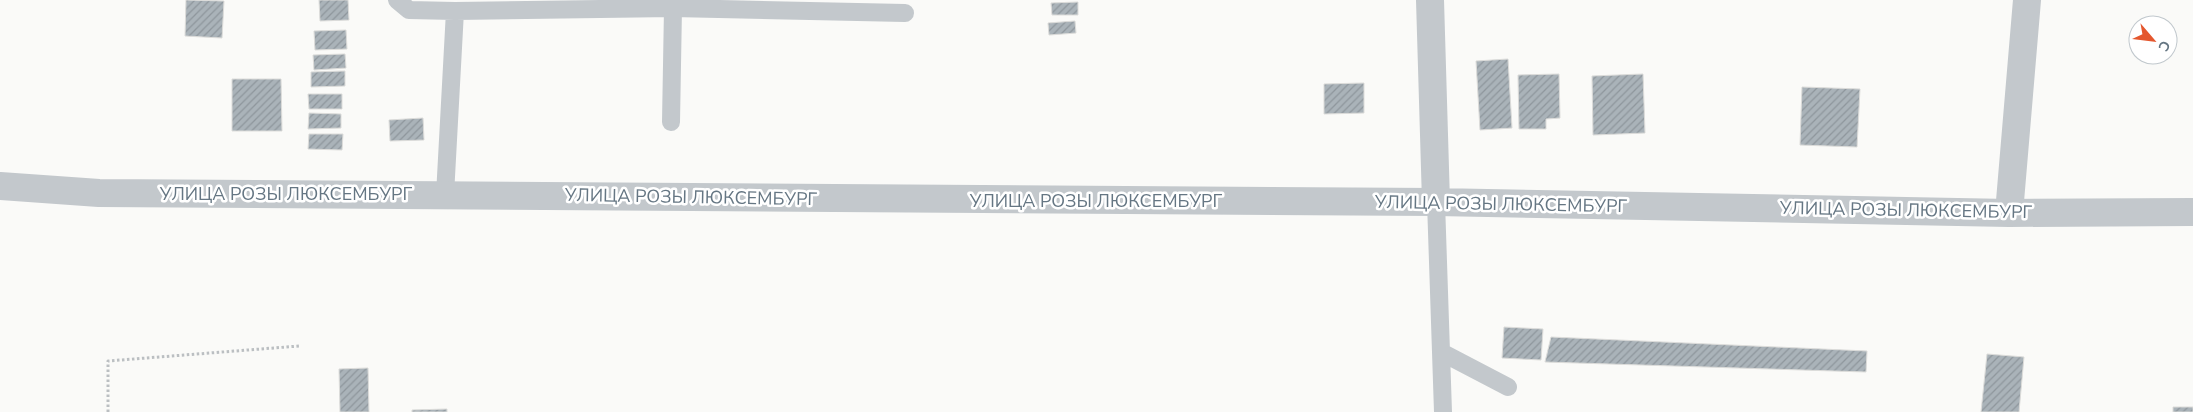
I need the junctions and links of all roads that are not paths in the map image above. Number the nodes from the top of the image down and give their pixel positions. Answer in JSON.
{"nodes":[{"id":1,"x":397,"y":0,"type":"edge"},
{"id":2,"x":1430,"y":0,"type":"edge"},
{"id":3,"x":2027,"y":0,"type":"edge"},
{"id":4,"x":673,"y":8,"type":"junction"},
{"id":5,"x":455,"y":12,"type":"junction"},
{"id":6,"x":904,"y":13,"type":"dead end"},
{"id":7,"x":671,"y":122,"type":"dead end"},
{"id":8,"x":0,"y":186,"type":"edge"},
{"id":9,"x":445,"y":195,"type":"junction"},
{"id":10,"x":1436,"y":202,"type":"junction"},
{"id":11,"x":2009,"y":212,"type":"junction"},
{"id":12,"x":2193,"y":212,"type":"edge"},
{"id":13,"x":1441,"y":352,"type":"junction"},
{"id":14,"x":1508,"y":387,"type":"dead end"},
{"id":15,"x":1443,"y":412,"type":"edge"}],
"edges":[{"from":1,"to":5,"type":"lane"},
{"from":2,"to":10,"type":"street"},
{"from":3,"to":11,"type":"street"},
{"from":4,"to":5,"type":"lane"},
{"from":4,"to":6,"type":"lane"},
{"from":4,"to":7,"type":"lane"},
{"from":5,"to":9,"type":"lane"},
{"from":8,"to":9,"type":"street","name":"УЛИЦА РОЗЫ ЛЮКСЕМБУРГ"},
{"from":9,"to":10,"type":"street","name":"УЛИЦА РОЗЫ ЛЮКСЕМБУРГ"},
{"from":10,"to":11,"type":"street","name":"УЛИЦА РОЗЫ ЛЮКСЕМБУРГ"},
{"from":10,"to":13,"type":"lane"},
{"from":11,"to":12,"type":"street","name":"УЛИЦА РОЗЫ ЛЮКСЕМБУРГ"},
{"from":13,"to":14,"type":"lane"},
{"from":13,"to":15,"type":"lane"}]}
